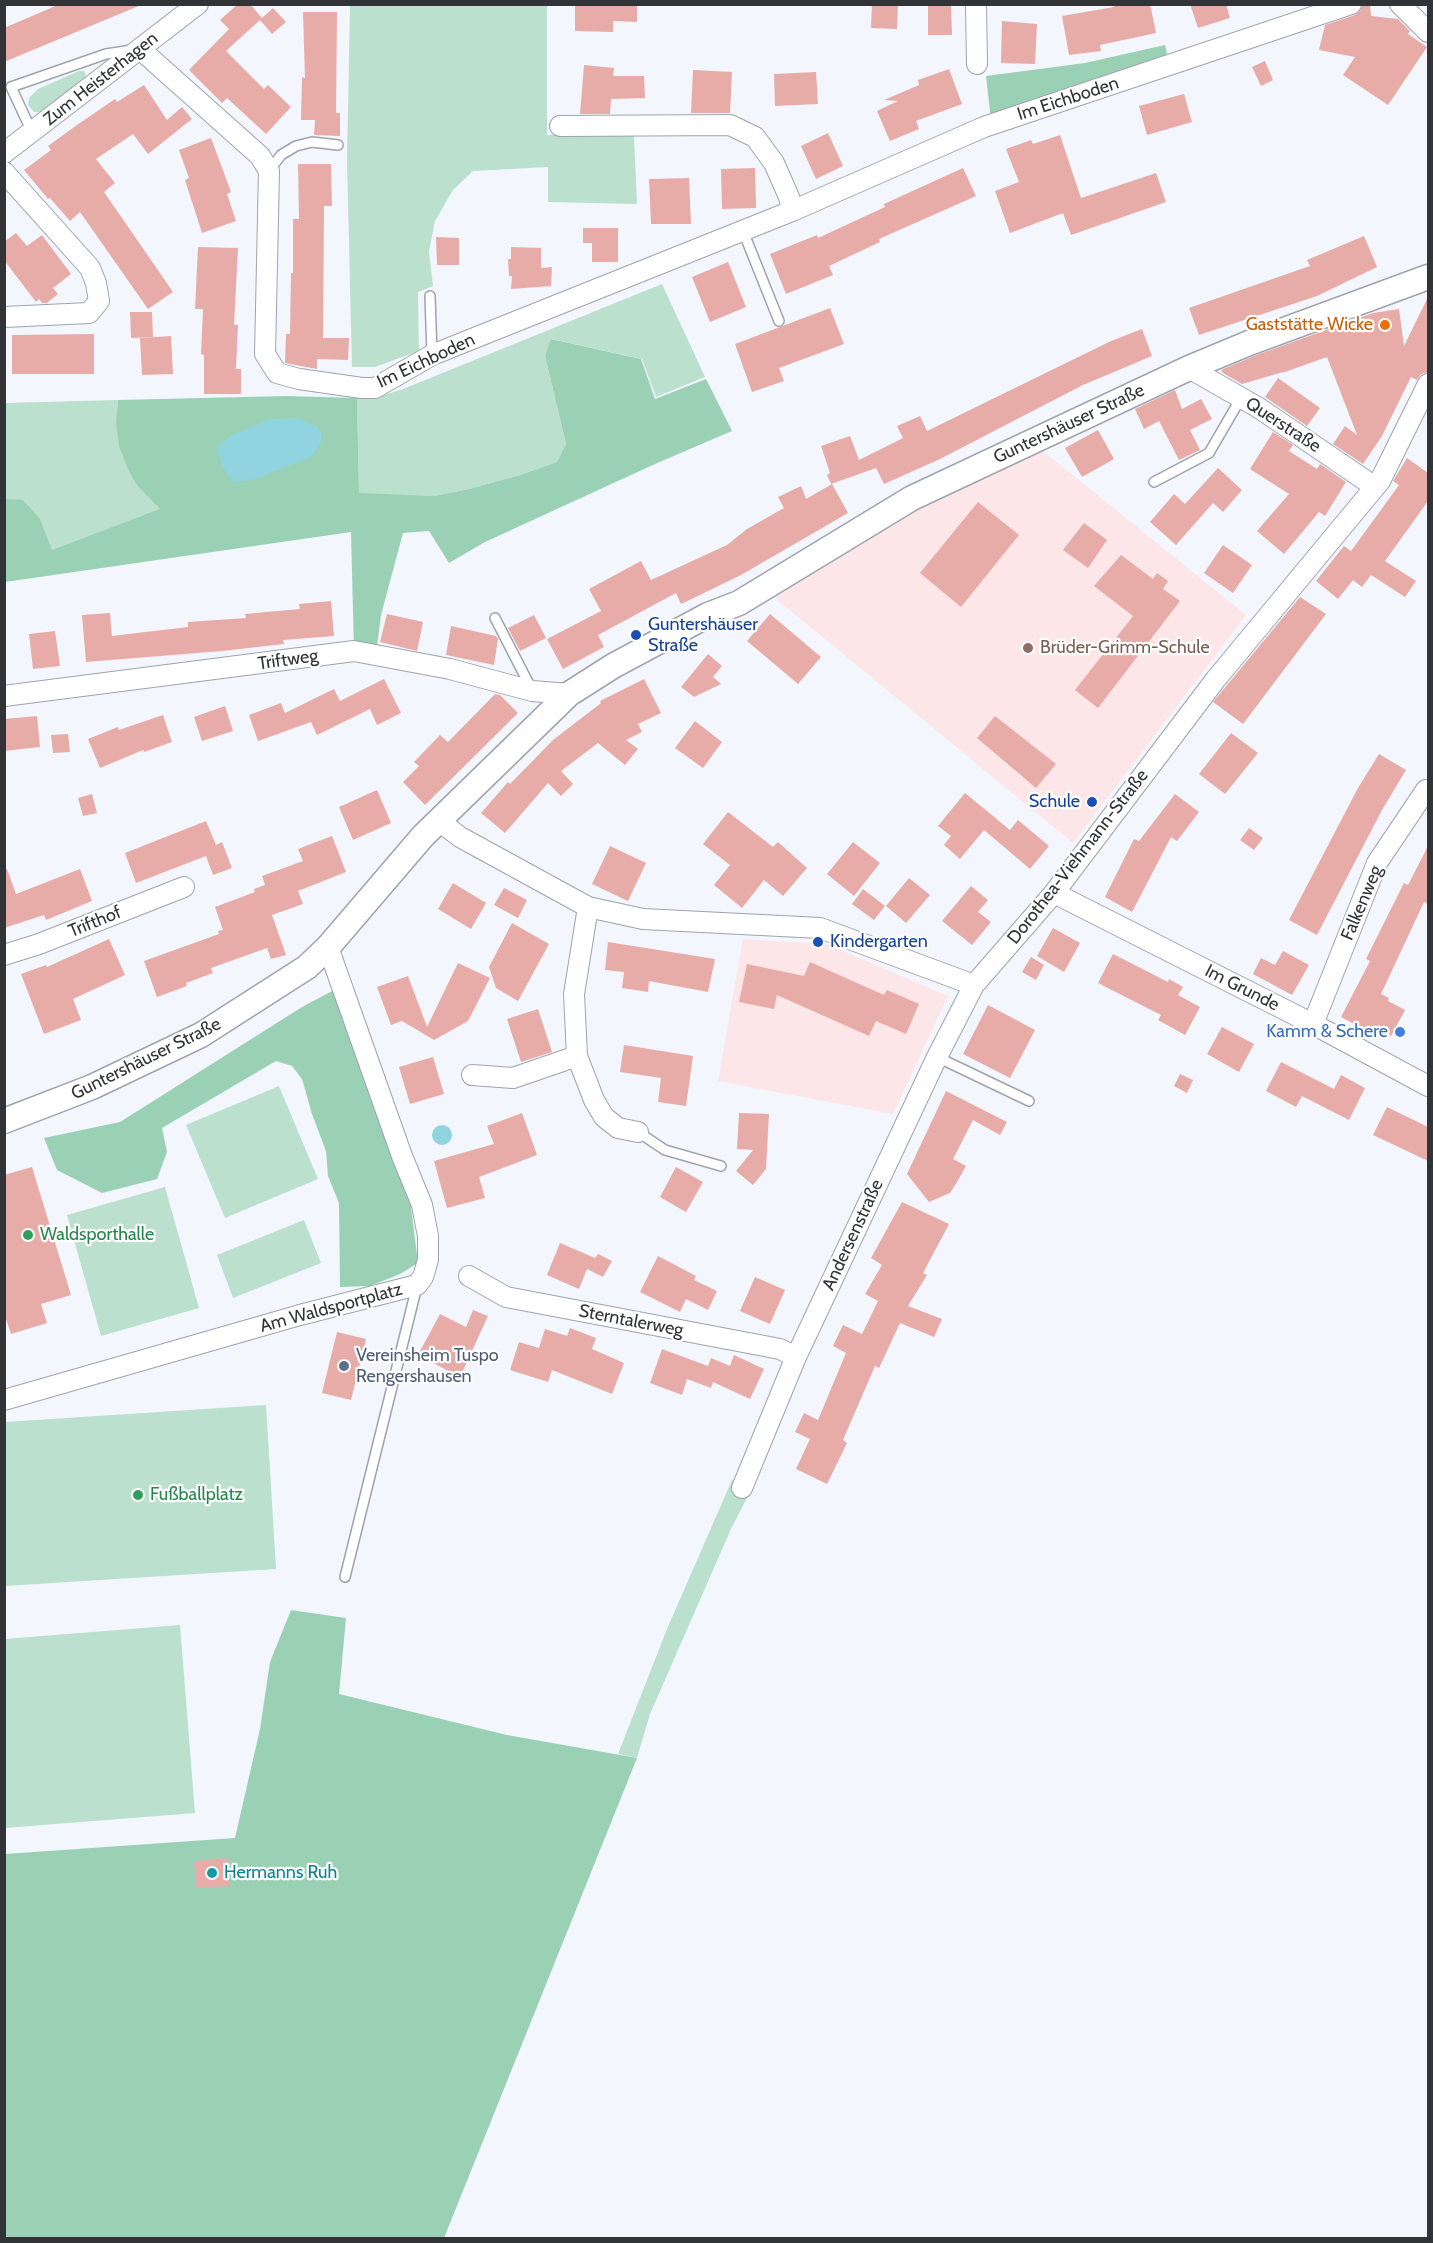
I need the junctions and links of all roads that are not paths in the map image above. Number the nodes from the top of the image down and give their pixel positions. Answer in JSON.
{"nodes":[{"id":1,"x":198,"y":4,"type":"edge"},
{"id":2,"x":976,"y":4,"type":"edge"},
{"id":3,"x":1351,"y":4,"type":"edge"},
{"id":4,"x":1401,"y":4,"type":"edge"},
{"id":5,"x":1428,"y":32,"type":"edge"},
{"id":6,"x":140,"y":49,"type":"junction"},
{"id":7,"x":977,"y":64,"type":"dead end"},
{"id":8,"x":560,"y":126,"type":"dead end"},
{"id":9,"x":32,"y":132,"type":"junction"},
{"id":10,"x":338,"y":145,"type":"dead end"},
{"id":11,"x":4,"y":153,"type":"edge"},
{"id":12,"x":269,"y":171,"type":"junction"},
{"id":13,"x":4,"y":172,"type":"edge"},
{"id":14,"x":792,"y":211,"type":"junction"},
{"id":15,"x":743,"y":231,"type":"junction"},
{"id":16,"x":1428,"y":277,"type":"edge"},
{"id":17,"x":430,"y":296,"type":"dead end"},
{"id":18,"x":4,"y":317,"type":"edge"},
{"id":19,"x":779,"y":321,"type":"dead end"},
{"id":20,"x":432,"y":355,"type":"junction"},
{"id":21,"x":1189,"y":368,"type":"junction"},
{"id":22,"x":1428,"y":384,"type":"edge"},
{"id":23,"x":1241,"y":398,"type":"junction"},
{"id":24,"x":1154,"y":482,"type":"dead end"},
{"id":25,"x":1375,"y":487,"type":"junction"},
{"id":26,"x":495,"y":618,"type":"dead end"},
{"id":27,"x":532,"y":691,"type":"junction"},
{"id":28,"x":569,"y":694,"type":"junction"},
{"id":29,"x":4,"y":696,"type":"edge"},
{"id":30,"x":1426,"y":790,"type":"dead end"},
{"id":31,"x":440,"y":821,"type":"junction"},
{"id":32,"x":184,"y":887,"type":"dead end"},
{"id":33,"x":1054,"y":893,"type":"junction"},
{"id":34,"x":588,"y":907,"type":"junction"},
{"id":35,"x":328,"y":947,"type":"junction"},
{"id":36,"x":4,"y":956,"type":"edge"},
{"id":37,"x":974,"y":985,"type":"junction"},
{"id":38,"x":1313,"y":1024,"type":"junction"},
{"id":39,"x":577,"y":1056,"type":"junction"},
{"id":40,"x":937,"y":1057,"type":"junction"},
{"id":41,"x":472,"y":1075,"type":"dead end"},
{"id":42,"x":1428,"y":1086,"type":"edge"},
{"id":43,"x":1029,"y":1101,"type":"dead end"},
{"id":44,"x":4,"y":1121,"type":"edge"},
{"id":45,"x":638,"y":1131,"type":"joint"},
{"id":46,"x":721,"y":1166,"type":"dead end"},
{"id":47,"x":469,"y":1276,"type":"dead end"},
{"id":48,"x":417,"y":1285,"type":"junction"},
{"id":49,"x":796,"y":1357,"type":"junction"},
{"id":50,"x":4,"y":1400,"type":"edge"},
{"id":51,"x":742,"y":1488,"type":"dead end"},
{"id":52,"x":345,"y":1577,"type":"dead end"}],
"edges":[{"from":1,"to":6,"type":"street","name":"Zum Heisterhagen"},
{"from":2,"to":7,"type":"street"},
{"from":3,"to":14,"type":"street","name":"Im Eichboden"},
{"from":4,"to":5,"type":"street"},
{"from":6,"to":9,"type":"street","name":"Zum Heisterhagen"},
{"from":6,"to":9,"type":"lane"},
{"from":6,"to":12,"type":"street"},
{"from":8,"to":14,"type":"street"},
{"from":9,"to":11,"type":"street","name":"Zum Heisterhagen"},
{"from":10,"to":12,"type":"lane"},
{"from":12,"to":20,"type":"street","name":"Im Eichboden"},
{"from":13,"to":18,"type":"street"},
{"from":14,"to":15,"type":"street","name":"Im Eichboden"},
{"from":15,"to":19,"type":"lane"},
{"from":15,"to":20,"type":"street","name":"Im Eichboden"},
{"from":16,"to":21,"type":"street","name":"Guntershäuser Straße"},
{"from":17,"to":20,"type":"lane"},
{"from":21,"to":23,"type":"street","name":"Querstraße"},
{"from":21,"to":28,"type":"street","name":"Guntershäuser Straße"},
{"from":22,"to":25,"type":"street","name":"Dorothea-Viehmann-Straße"},
{"from":23,"to":24,"type":"lane"},
{"from":23,"to":25,"type":"street","name":"Querstraße"},
{"from":25,"to":33,"type":"street","name":"Dorothea-Viehmann-Straße"},
{"from":26,"to":27,"type":"lane"},
{"from":27,"to":28,"type":"street","name":"Triftweg"},
{"from":27,"to":29,"type":"street","name":"Triftweg"},
{"from":28,"to":31,"type":"street","name":"Guntershäuser Straße"},
{"from":30,"to":38,"type":"street","name":"Falkenweg"},
{"from":31,"to":34,"type":"street"},
{"from":31,"to":35,"type":"street","name":"Guntershäuser Straße"},
{"from":32,"to":36,"type":"street","name":"Trifthof"},
{"from":33,"to":37,"type":"street","name":"Dorothea-Viehmann-Straße"},
{"from":33,"to":38,"type":"street","name":"Im Grunde"},
{"from":34,"to":37,"type":"street"},
{"from":34,"to":39,"type":"street"},
{"from":35,"to":44,"type":"street","name":"Guntershäuser Straße"},
{"from":35,"to":48,"type":"street","name":"Am Waldsportplatz"},
{"from":37,"to":40,"type":"street","name":"Andersenstraße"},
{"from":38,"to":42,"type":"street","name":"Im Grunde"},
{"from":39,"to":41,"type":"street"},
{"from":39,"to":45,"type":"street"},
{"from":40,"to":43,"type":"lane"},
{"from":40,"to":49,"type":"street","name":"Andersenstraße"},
{"from":45,"to":46,"type":"lane"},
{"from":47,"to":49,"type":"street","name":"Sterntalerweg"},
{"from":48,"to":50,"type":"street","name":"Am Waldsportplatz"},
{"from":48,"to":52,"type":"lane"},
{"from":49,"to":51,"type":"street","name":"Andersenstraße"}]}
